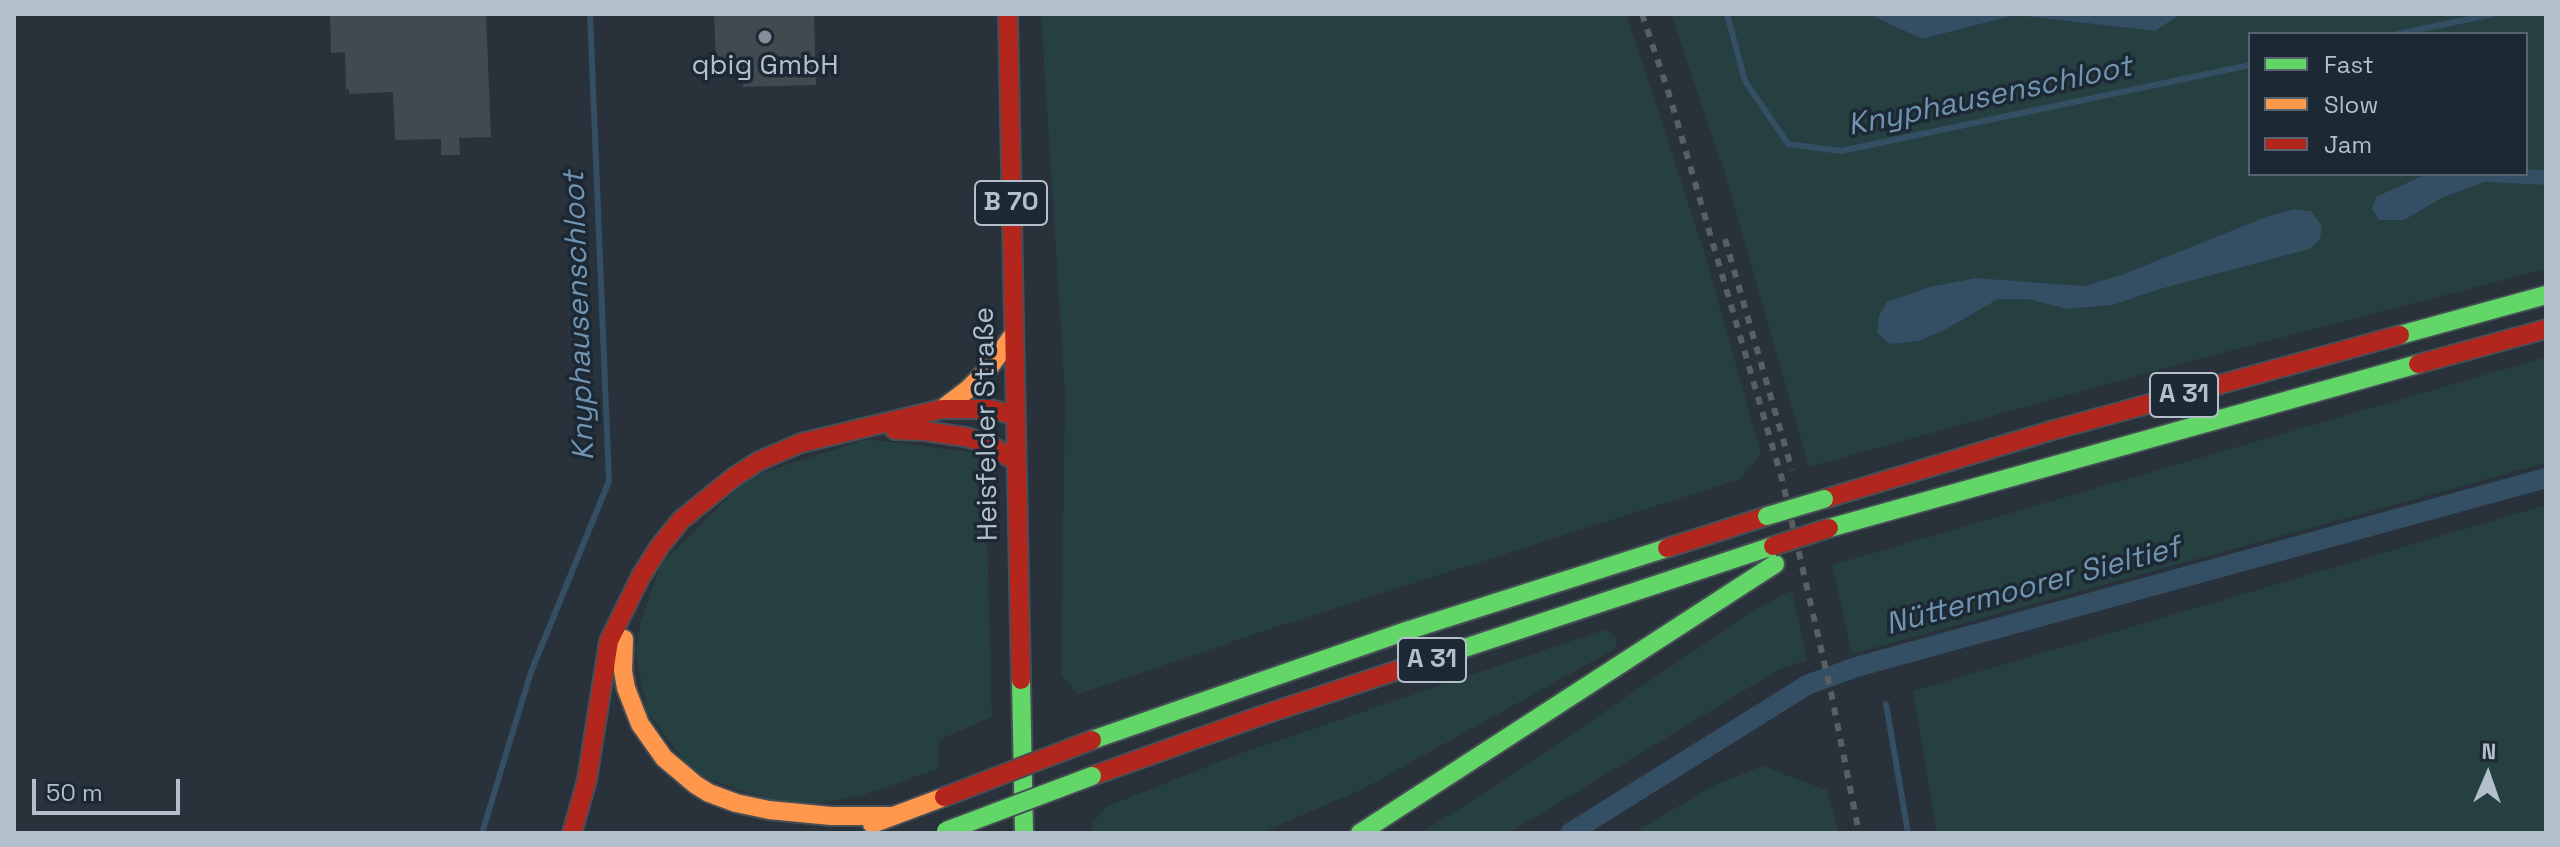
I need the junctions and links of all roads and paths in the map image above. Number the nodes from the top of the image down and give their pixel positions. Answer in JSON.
{"nodes":[{"id":1,"x":1008,"y":14,"type":"edge"},
{"id":2,"x":2546,"y":295,"type":"edge"},
{"id":3,"x":2546,"y":329,"type":"edge"},
{"id":4,"x":1013,"y":335,"type":"junction"},
{"id":5,"x":942,"y":409,"type":"junction"},
{"id":6,"x":1014,"y":415,"type":"junction"},
{"id":7,"x":862,"y":429,"type":"junction"},
{"id":8,"x":1015,"y":461,"type":"junction"},
{"id":9,"x":1774,"y":555,"type":"junction"},
{"id":10,"x":626,"y":604,"type":"junction"},
{"id":11,"x":893,"y":816,"type":"junction"},
{"id":12,"x":943,"y":832,"type":"edge"},
{"id":13,"x":572,"y":833,"type":"edge"},
{"id":14,"x":848,"y":833,"type":"edge"},
{"id":15,"x":1024,"y":833,"type":"edge"},
{"id":16,"x":1360,"y":833,"type":"edge"}],
"edges":[{"from":1,"to":4,"type":"main road","name":"Heisfelder Straße","number":"B 70"},
{"from":2,"to":11,"type":"main road","number":"A 31","bridge":true},
{"from":3,"to":9,"type":"main road","number":"A 31","bridge":true},
{"from":4,"to":5,"type":"main road"},
{"from":4,"to":6,"type":"main road","name":"Heisfelder Straße","number":"B 70"},
{"from":5,"to":6,"type":"main road"},
{"from":5,"to":7,"type":"main road"},
{"from":6,"to":8,"type":"main road","name":"Heisfelder Straße","number":"B 70"},
{"from":7,"to":8,"type":"main road"},
{"from":7,"to":10,"type":"main road"},
{"from":8,"to":15,"type":"main road","name":"Heisfelder Straße","number":"B 70"},
{"from":9,"to":12,"type":"main road","number":"A 31","bridge":true},
{"from":9,"to":16,"type":"main road"},
{"from":10,"to":11,"type":"main road"},
{"from":10,"to":13,"type":"main road"},
{"from":11,"to":14,"type":"main road","number":"A 31"}]}
